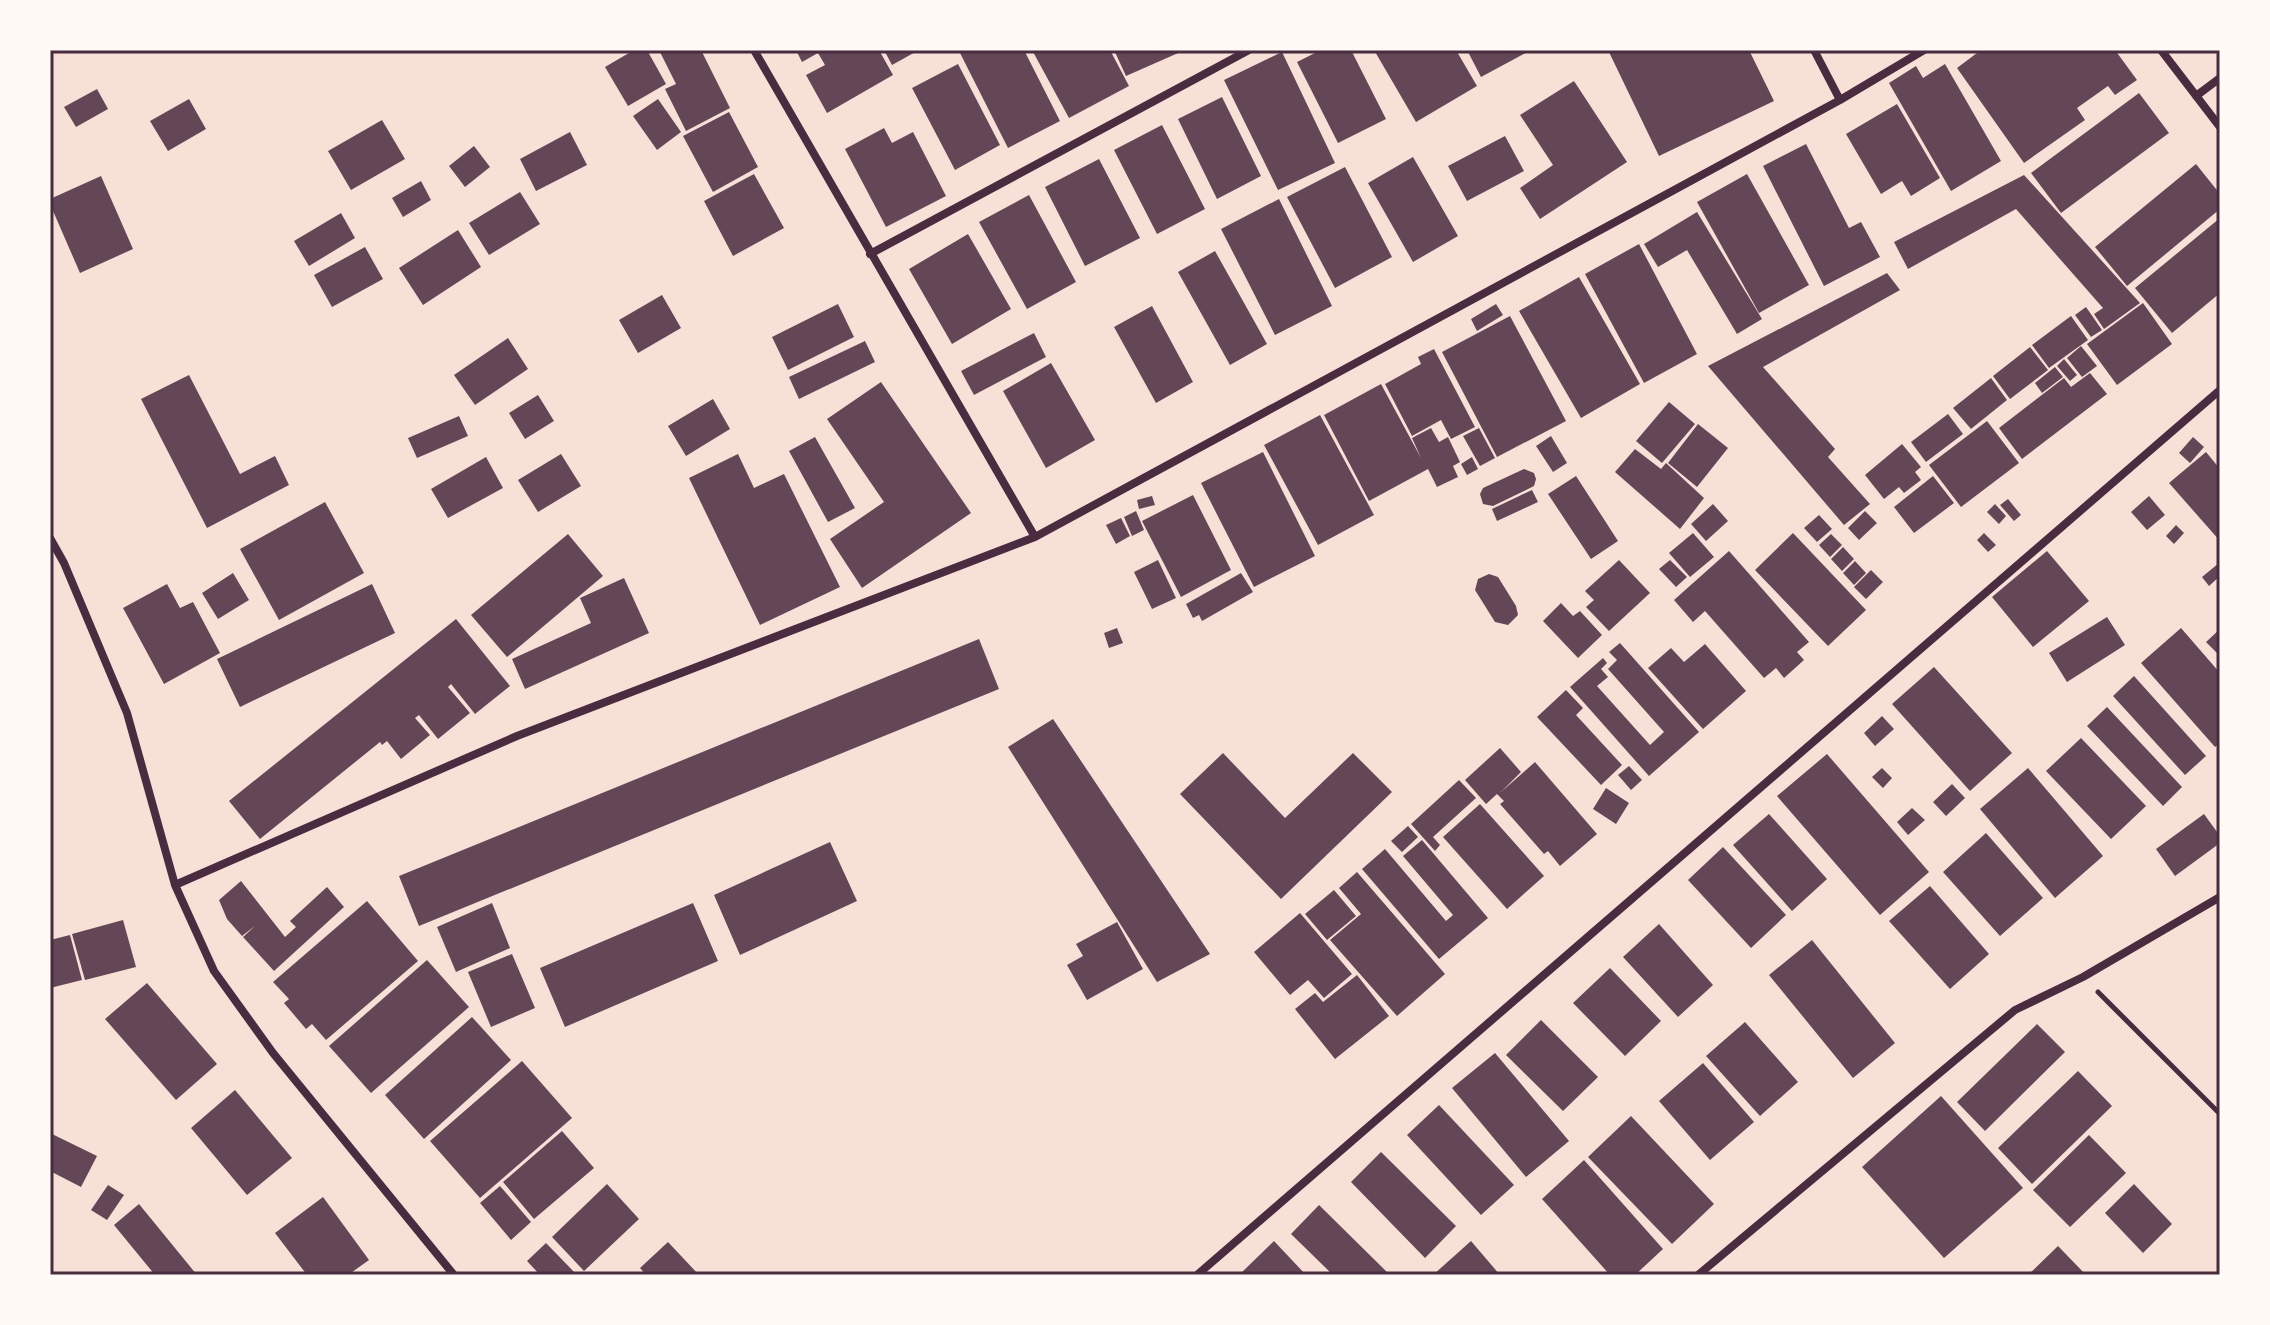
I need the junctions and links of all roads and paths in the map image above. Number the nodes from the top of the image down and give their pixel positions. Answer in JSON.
{"nodes":[{"id":1,"x":754,"y":50,"type":"edge"},
{"id":2,"x":1249,"y":50,"type":"edge"},
{"id":3,"x":1814,"y":50,"type":"edge"},
{"id":4,"x":1924,"y":50,"type":"edge"},
{"id":5,"x":2161,"y":50,"type":"edge"},
{"id":6,"x":2220,"y":78,"type":"edge"},
{"id":7,"x":2196,"y":96,"type":"junction"},
{"id":8,"x":1840,"y":100,"type":"junction"},
{"id":9,"x":2220,"y":127,"type":"edge"},
{"id":10,"x":870,"y":254,"type":"junction"},
{"id":11,"x":2220,"y":390,"type":"edge"},
{"id":12,"x":1035,"y":537,"type":"junction"},
{"id":13,"x":50,"y":538,"type":"edge"},
{"id":14,"x":175,"y":885,"type":"junction"},
{"id":15,"x":2220,"y":897,"type":"edge"},
{"id":16,"x":2083,"y":977,"type":"junction"},
{"id":17,"x":2220,"y":1114,"type":"edge"},
{"id":18,"x":454,"y":1275,"type":"edge"},
{"id":19,"x":1197,"y":1275,"type":"edge"},
{"id":20,"x":1698,"y":1275,"type":"edge"}],
"edges":[{"from":1,"to":10,"type":"street"},
{"from":2,"to":10,"type":"street"},
{"from":3,"to":8,"type":"street"},
{"from":4,"to":8,"type":"street"},
{"from":5,"to":7,"type":"street"},
{"from":6,"to":7,"type":"street"},
{"from":7,"to":9,"type":"street"},
{"from":8,"to":12,"type":"street"},
{"from":10,"to":12,"type":"street"},
{"from":11,"to":19,"type":"street"},
{"from":12,"to":14,"type":"street"},
{"from":13,"to":14,"type":"street"},
{"from":14,"to":18,"type":"street"},
{"from":15,"to":16,"type":"street"},
{"from":16,"to":17,"type":"path"},
{"from":16,"to":20,"type":"street"}]}
